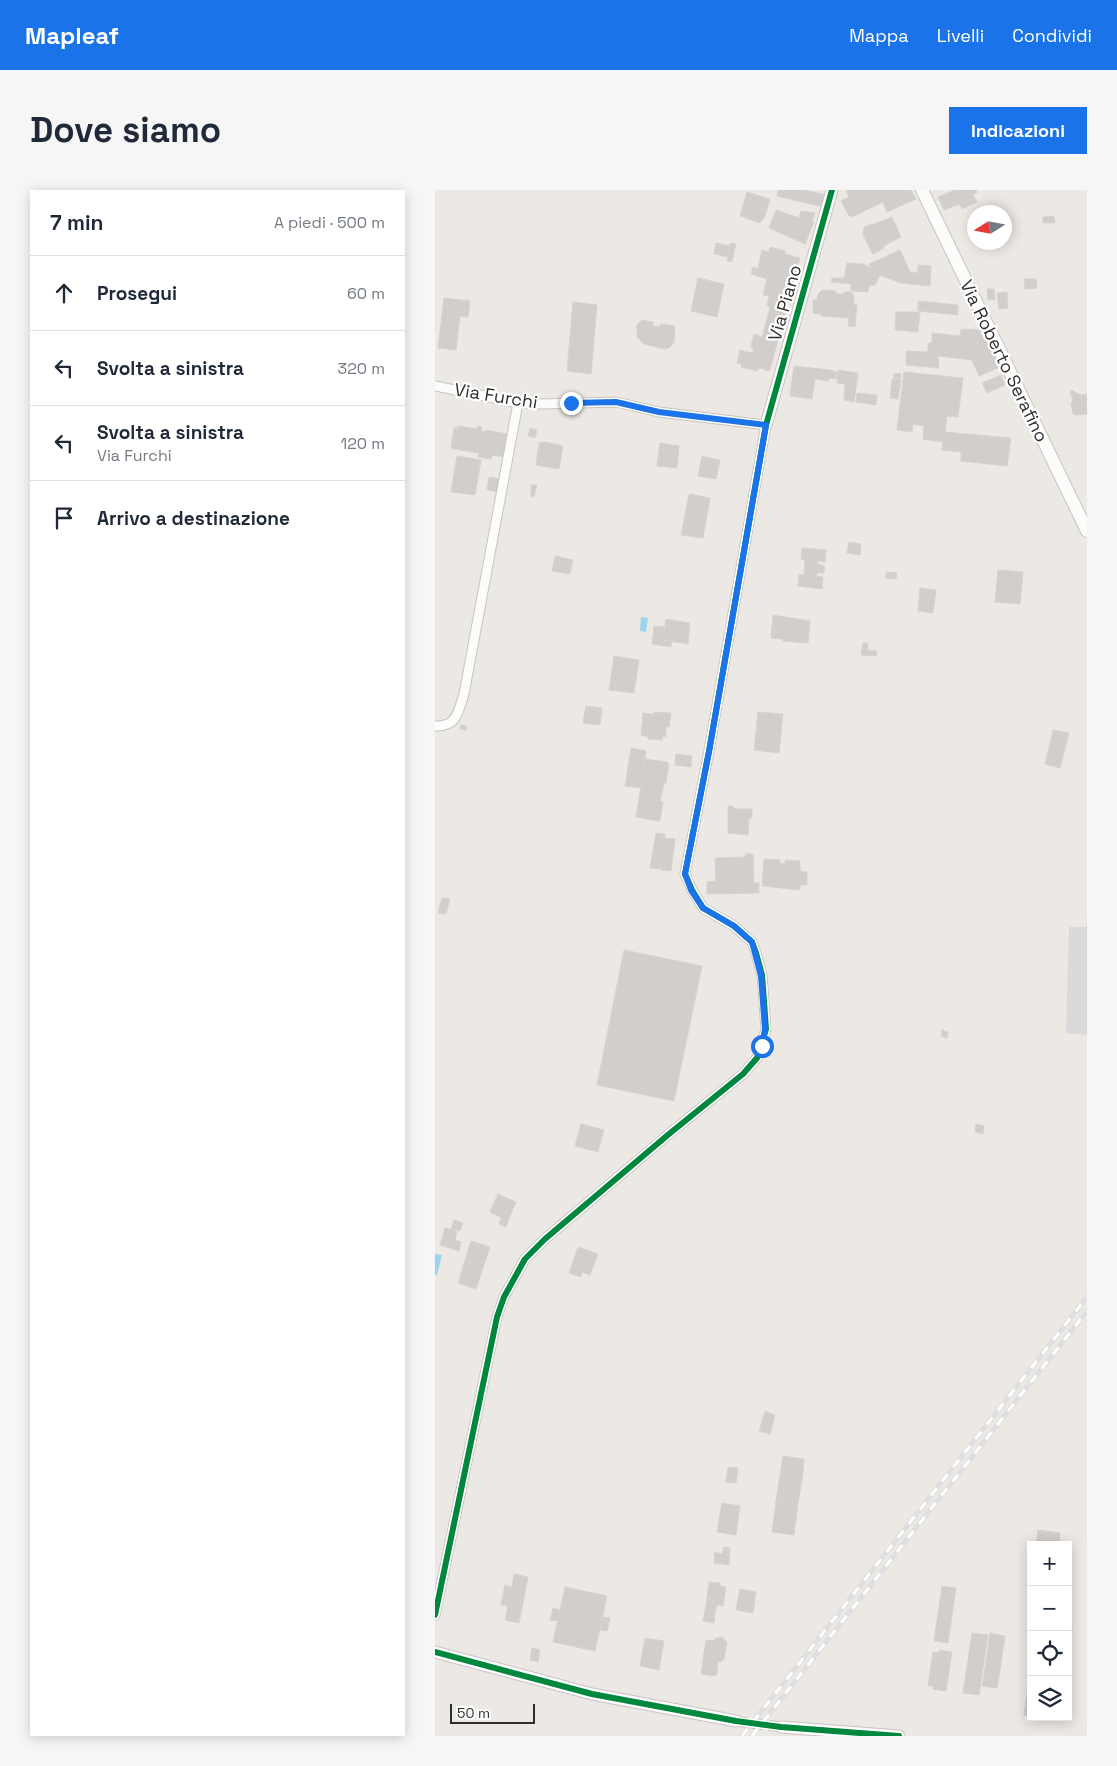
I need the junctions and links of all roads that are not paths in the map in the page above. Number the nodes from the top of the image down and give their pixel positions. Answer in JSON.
{"nodes":[{"id":1,"x":832,"y":190,"type":"edge"},
{"id":2,"x":921,"y":190,"type":"edge"},
{"id":3,"x":435,"y":386,"type":"edge"},
{"id":4,"x":518,"y":403,"type":"junction"},
{"id":5,"x":766,"y":425,"type":"junction"},
{"id":6,"x":1087,"y":531,"type":"edge"},
{"id":7,"x":435,"y":726,"type":"edge"},
{"id":8,"x":435,"y":1615,"type":"edge"},
{"id":9,"x":435,"y":1652,"type":"edge"},
{"id":10,"x":736,"y":1721,"type":"tunnel mouth"},
{"id":11,"x":781,"y":1727,"type":"tunnel mouth"},
{"id":12,"x":899,"y":1736,"type":"edge"}],
"edges":[{"from":1,"to":5,"type":"street","name":"Via Piano"},
{"from":2,"to":6,"type":"main road","name":"Via Roberto Serafino"},
{"from":3,"to":4,"type":"street","name":"Via Furchi"},
{"from":4,"to":5,"type":"street","name":"Via Furchi"},
{"from":4,"to":7,"type":"street"},
{"from":5,"to":8,"type":"street"},
{"from":9,"to":10,"type":"street"},
{"from":11,"to":12,"type":"street"}]}
